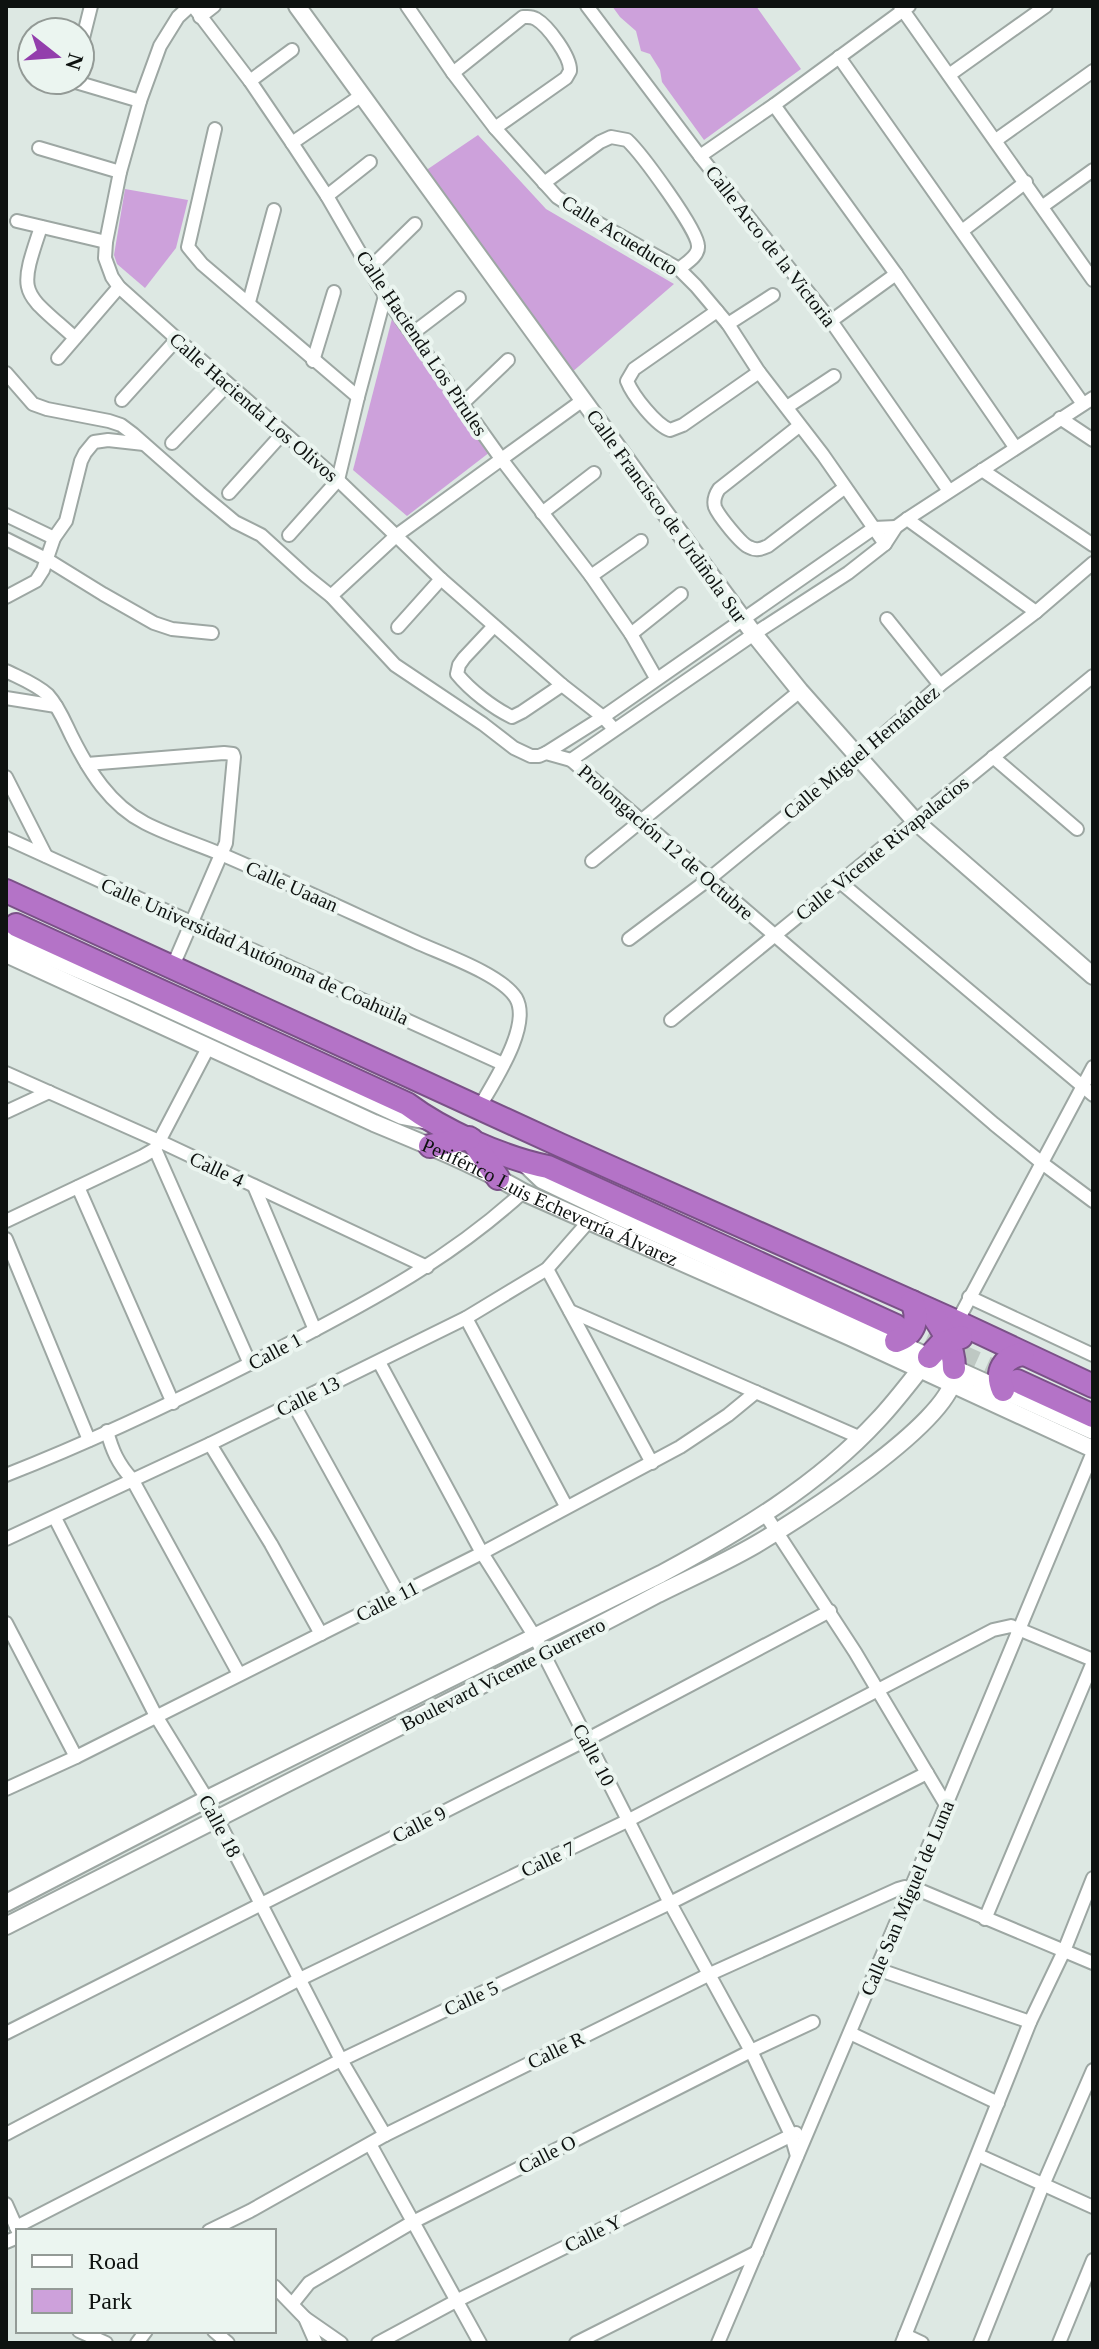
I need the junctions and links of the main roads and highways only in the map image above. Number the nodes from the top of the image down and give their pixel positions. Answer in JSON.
{"nodes":[{"id":1,"x":19,"y":899,"type":"edge"},
{"id":2,"x":8,"y":932,"type":"edge"},
{"id":3,"x":470,"y":1139,"type":"junction"},
{"id":4,"x":430,"y":1146,"type":"road end"},
{"id":5,"x":498,"y":1178,"type":"road end"},
{"id":6,"x":921,"y":1306,"type":"junction"},
{"id":7,"x":953,"y":1331,"type":"junction"},
{"id":8,"x":1023,"y":1354,"type":"junction"},
{"id":9,"x":924,"y":1363,"type":"road end"},
{"id":10,"x":954,"y":1377,"type":"road end"},
{"id":11,"x":1093,"y":1386,"type":"edge"},
{"id":12,"x":1093,"y":1416,"type":"edge"}],
"edges":[{"from":1,"to":2,"type":"highway"},
{"from":1,"to":6,"type":"highway"},
{"from":2,"to":3,"type":"highway","name":"Periférico Luis Echeverría Álvarez"},
{"from":3,"to":4,"type":"highway"},
{"from":3,"to":5,"type":"highway"},
{"from":3,"to":6,"type":"highway","name":"Periférico Luis Echeverría Álvarez"},
{"from":6,"to":7,"type":"highway"},
{"from":7,"to":8,"type":"highway"},
{"from":7,"to":9,"type":"highway"},
{"from":7,"to":10,"type":"highway"},
{"from":8,"to":11,"type":"highway"},
{"from":8,"to":12,"type":"highway","name":"Periférico Luis Echeverría Álvarez"}]}
